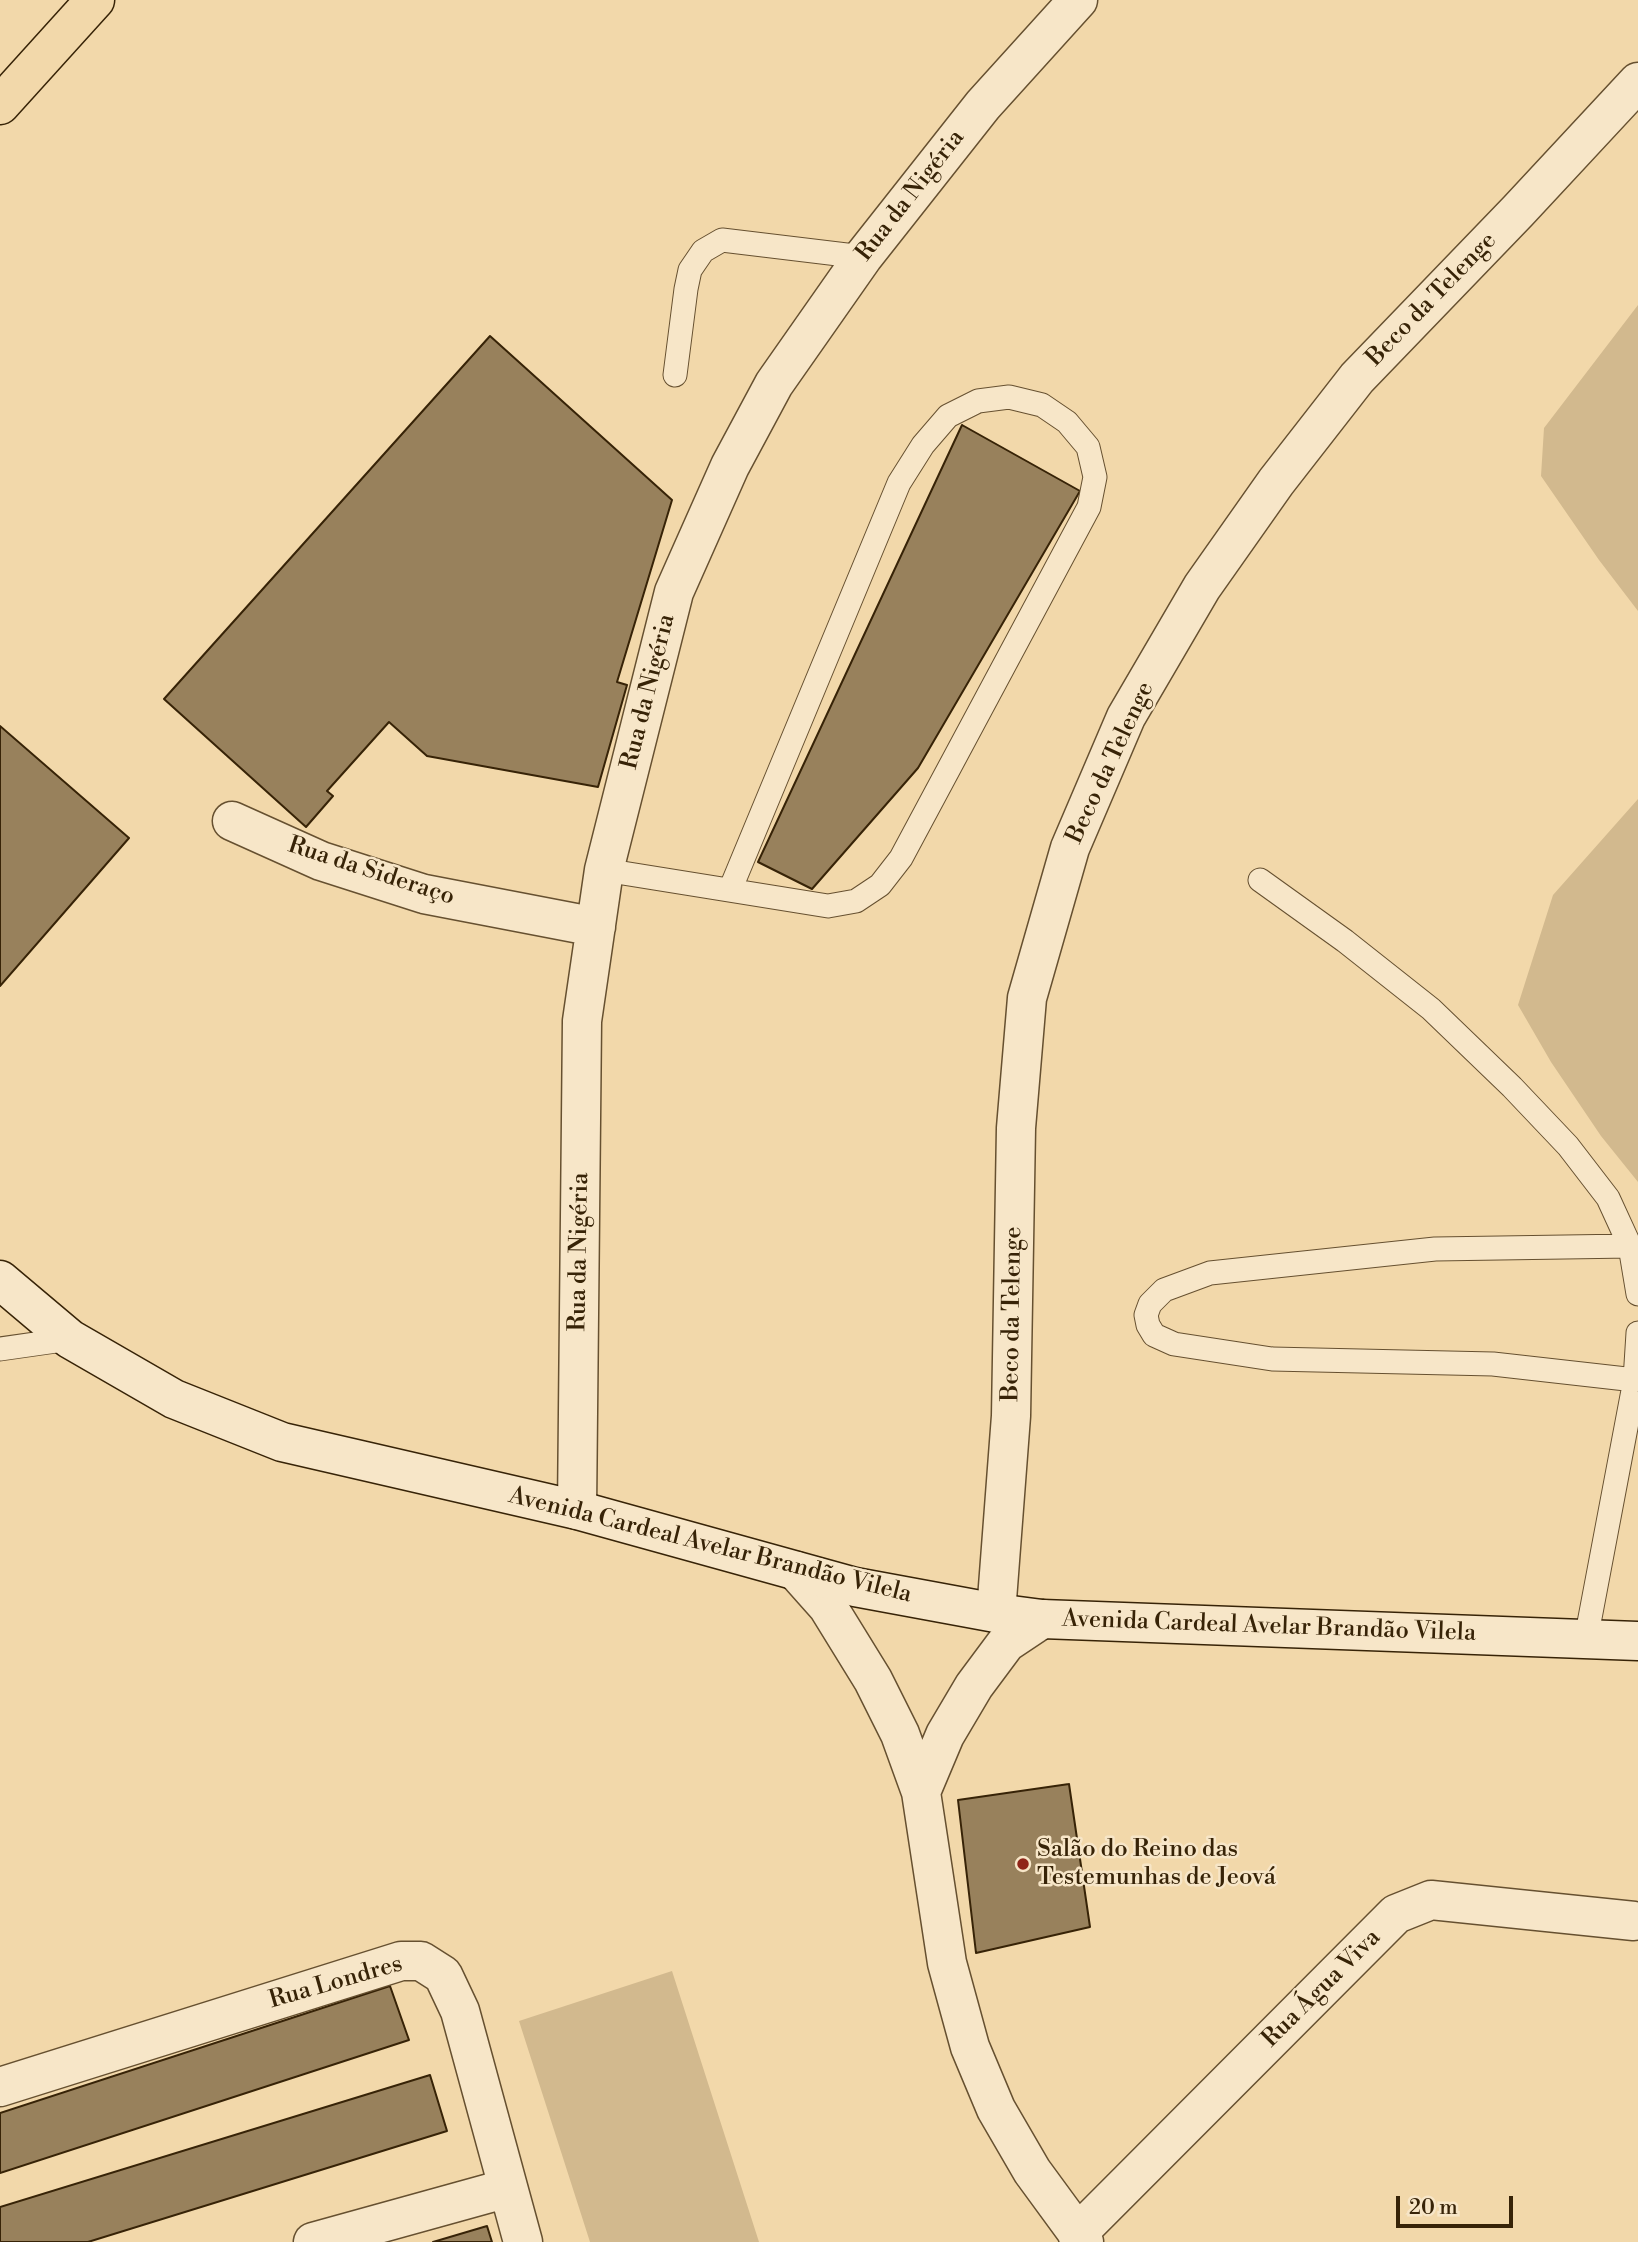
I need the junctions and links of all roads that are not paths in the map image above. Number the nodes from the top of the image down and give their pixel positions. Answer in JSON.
{"nodes":[{"id":1,"x":95,"y":0,"type":"edge"},
{"id":2,"x":1078,"y":0,"type":"edge"},
{"id":3,"x":1638,"y":82,"type":"edge"},
{"id":4,"x":0,"y":105,"type":"edge"},
{"id":5,"x":863,"y":257,"type":"junction"},
{"id":6,"x":675,"y":375,"type":"dead end"},
{"id":7,"x":232,"y":821,"type":"dead end"},
{"id":8,"x":604,"y":870,"type":"junction"},
{"id":9,"x":1260,"y":880,"type":"dead end"},
{"id":10,"x":730,"y":890,"type":"junction"},
{"id":11,"x":596,"y":927,"type":"junction"},
{"id":12,"x":1630,"y":1246,"type":"junction"},
{"id":13,"x":0,"y":1280,"type":"edge"},
{"id":14,"x":1638,"y":1294,"type":"edge"},
{"id":15,"x":1638,"y":1333,"type":"edge"},
{"id":16,"x":70,"y":1339,"type":"junction"},
{"id":17,"x":0,"y":1349,"type":"edge"},
{"id":18,"x":1635,"y":1380,"type":"junction"},
{"id":19,"x":577,"y":1510,"type":"junction"},
{"id":20,"x":796,"y":1571,"type":"junction"},
{"id":21,"x":996,"y":1613,"type":"junction"},
{"id":22,"x":1042,"y":1619,"type":"junction"},
{"id":23,"x":1586,"y":1639,"type":"junction"},
{"id":24,"x":1638,"y":1641,"type":"edge"},
{"id":25,"x":921,"y":1793,"type":"junction"},
{"id":26,"x":1634,"y":1921,"type":"dead end"},
{"id":27,"x":0,"y":2087,"type":"edge"},
{"id":28,"x":508,"y":2188,"type":"junction"},
{"id":29,"x":1080,"y":2238,"type":"edge"},
{"id":30,"x":313,"y":2242,"type":"edge"},
{"id":31,"x":523,"y":2242,"type":"edge"}],
"edges":[{"from":1,"to":4,"type":"main road"},
{"from":2,"to":5,"type":"street","name":"Rua da Nigéria"},
{"from":3,"to":21,"type":"street","name":"Beco da Telenge"},
{"from":5,"to":6,"type":"lane"},
{"from":5,"to":8,"type":"street","name":"Rua da Nigéria"},
{"from":7,"to":11,"type":"street","name":"Rua da Sideraço"},
{"from":8,"to":10,"type":"lane"},
{"from":8,"to":11,"type":"street","name":"Rua da Nigéria"},
{"from":9,"to":12,"type":"lane"},
{"from":10,"to":10,"type":"lane"},
{"from":11,"to":19,"type":"street","name":"Rua da Nigéria"},
{"from":12,"to":14,"type":"lane"},
{"from":12,"to":18,"type":"lane"},
{"from":13,"to":16,"type":"street","name":"Avenida Cardeal Avelar Brandão Vilela"},
{"from":15,"to":18,"type":"lane"},
{"from":16,"to":17,"type":"lane"},
{"from":16,"to":19,"type":"street","name":"Avenida Cardeal Avelar Brandão Vilela"},
{"from":18,"to":23,"type":"lane"},
{"from":19,"to":20,"type":"street","name":"Avenida Cardeal Avelar Brandão Vilela"},
{"from":20,"to":21,"type":"street","name":"Avenida Cardeal Avelar Brandão Vilela"},
{"from":20,"to":25,"type":"street"},
{"from":21,"to":22,"type":"street","name":"Avenida Cardeal Avelar Brandão Vilela"},
{"from":22,"to":23,"type":"street","name":"Avenida Cardeal Avelar Brandão Vilela"},
{"from":22,"to":25,"type":"street"},
{"from":23,"to":24,"type":"street","name":"Avenida Cardeal Avelar Brandão Vilela"},
{"from":25,"to":29,"type":"street"},
{"from":26,"to":29,"type":"street","name":"Rua Água Viva"},
{"from":27,"to":28,"type":"street","name":"Rua Londres"},
{"from":28,"to":30,"type":"street"},
{"from":28,"to":31,"type":"street","name":"Rua Londres"}]}
